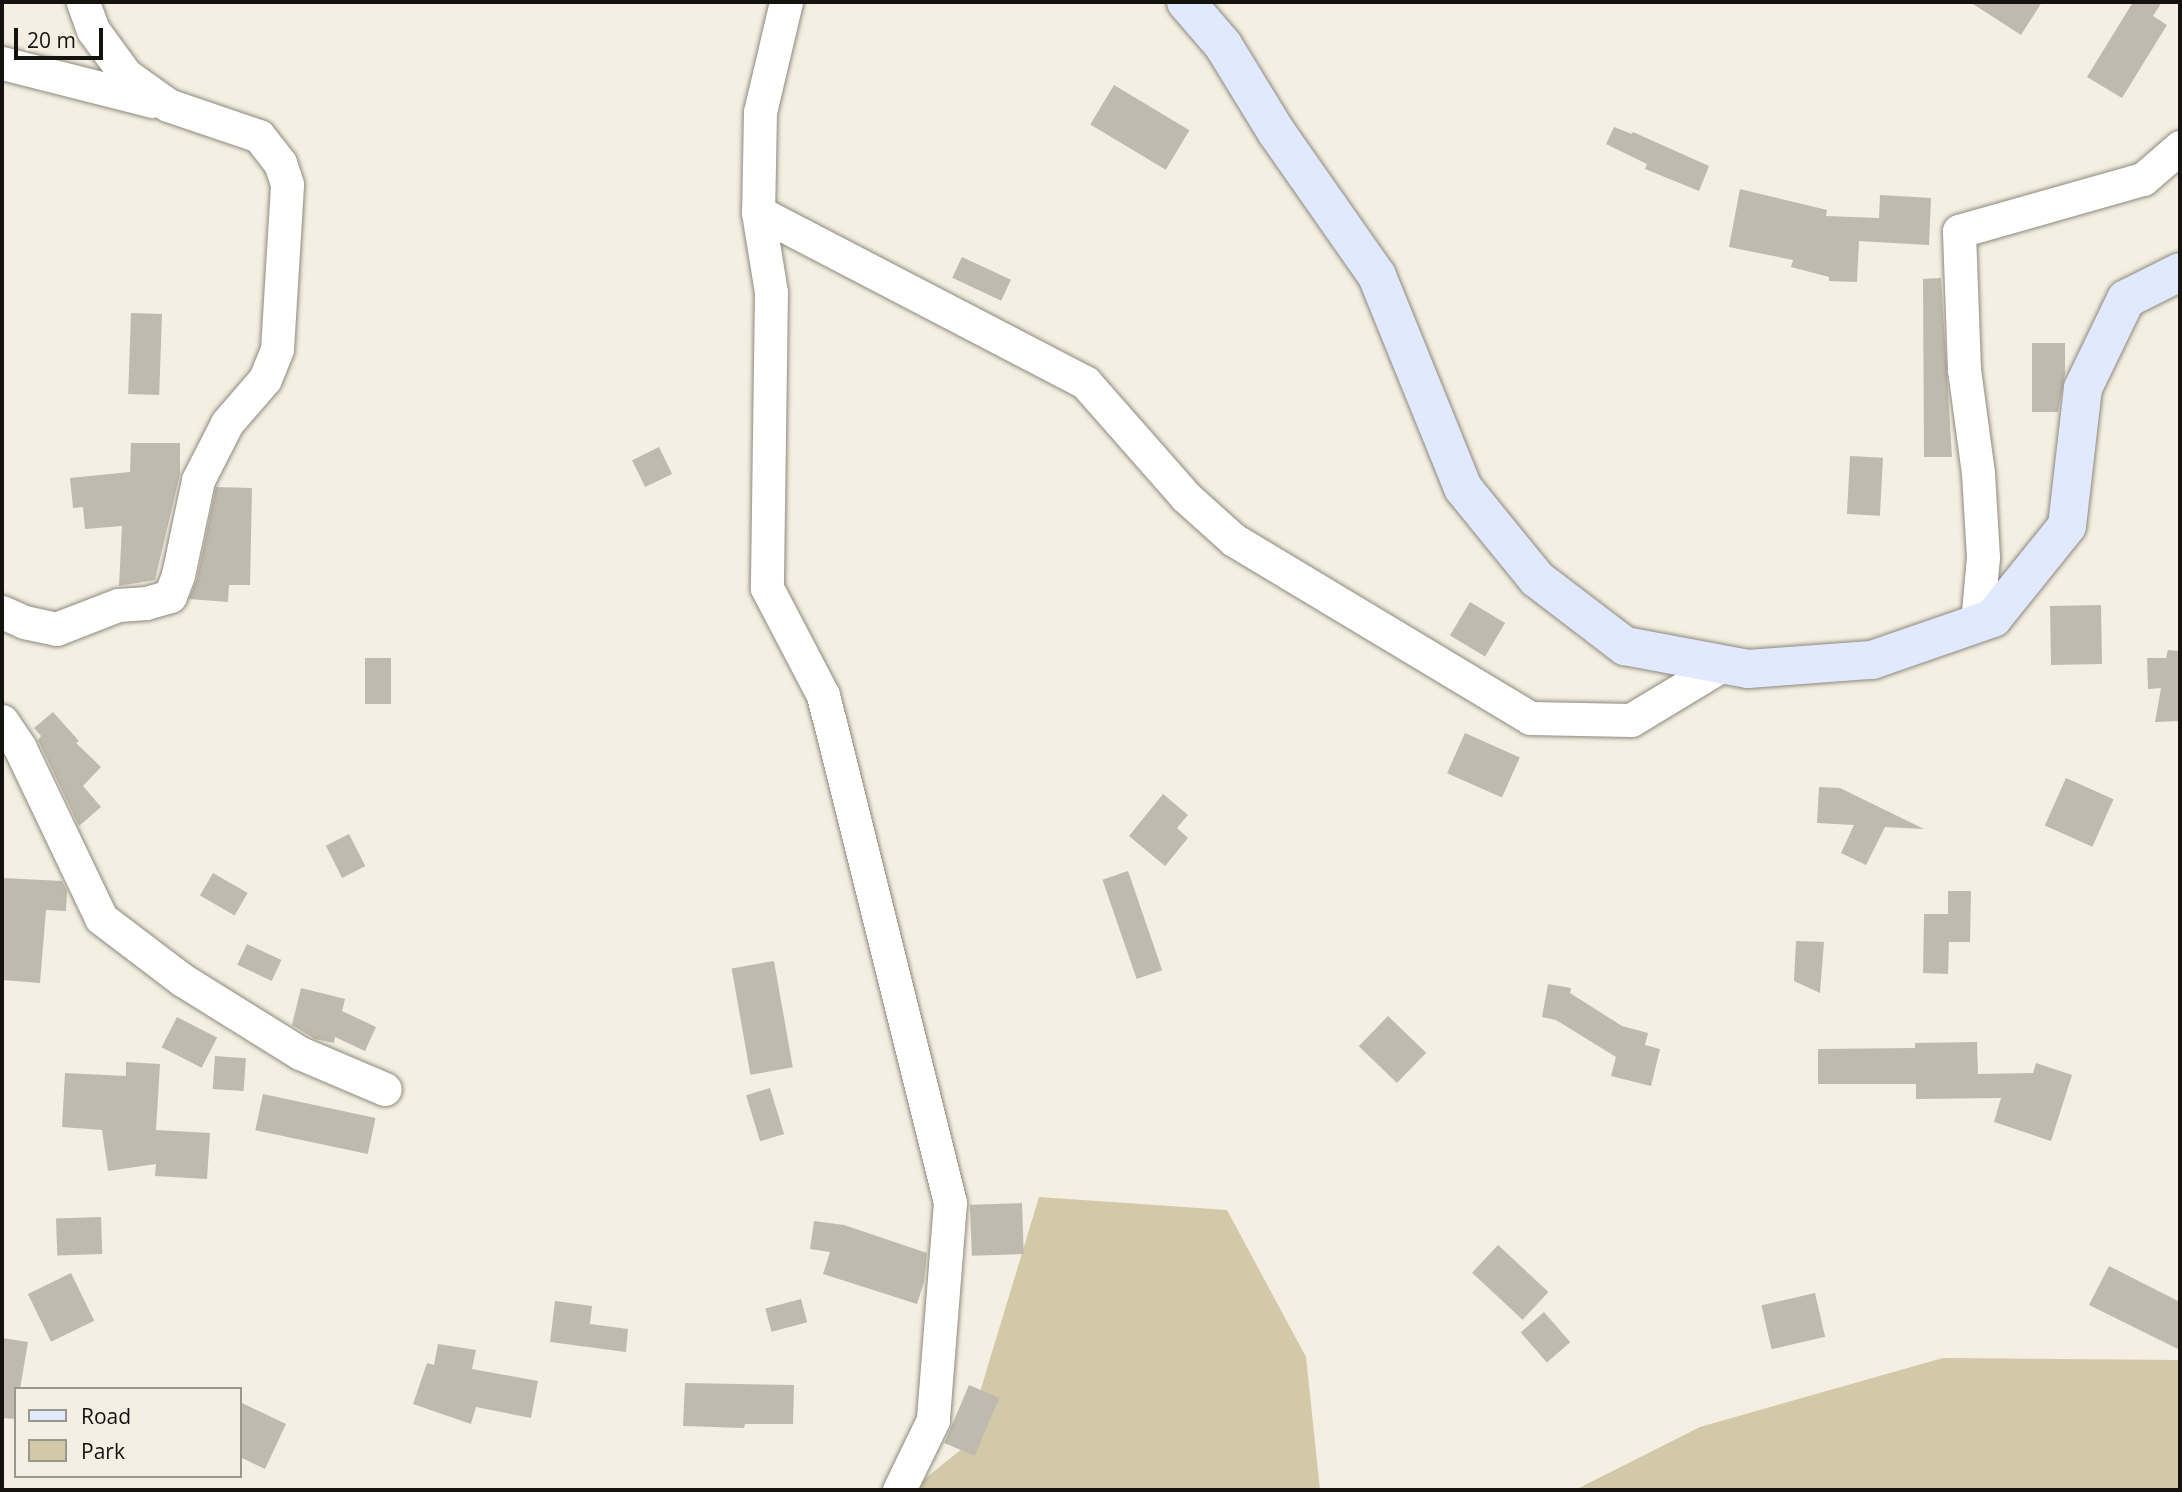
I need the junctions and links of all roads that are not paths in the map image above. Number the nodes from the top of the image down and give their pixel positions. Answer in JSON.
{"nodes":[{"id":1,"x":83,"y":2,"type":"edge"},
{"id":2,"x":786,"y":2,"type":"edge"},
{"id":3,"x":1186,"y":2,"type":"edge"},
{"id":4,"x":2,"y":63,"type":"edge"},
{"id":5,"x":168,"y":105,"type":"junction"},
{"id":6,"x":2180,"y":147,"type":"edge"},
{"id":7,"x":758,"y":212,"type":"junction"},
{"id":8,"x":2180,"y":272,"type":"edge"},
{"id":9,"x":2,"y":612,"type":"edge"},
{"id":10,"x":1977,"y":623,"type":"junction"},
{"id":11,"x":1724,"y":664,"type":"junction"},
{"id":12,"x":2,"y":721,"type":"edge"},
{"id":13,"x":385,"y":1089,"type":"dead end"},
{"id":14,"x":899,"y":1490,"type":"edge"}],
"edges":[{"from":1,"to":5,"type":"street"},
{"from":2,"to":7,"type":"street"},
{"from":3,"to":11,"type":"main road"},
{"from":4,"to":5,"type":"street"},
{"from":5,"to":9,"type":"street"},
{"from":6,"to":10,"type":"street"},
{"from":7,"to":11,"type":"street"},
{"from":7,"to":14,"type":"street"},
{"from":8,"to":10,"type":"main road"},
{"from":10,"to":11,"type":"main road"},
{"from":12,"to":13,"type":"street"}]}
